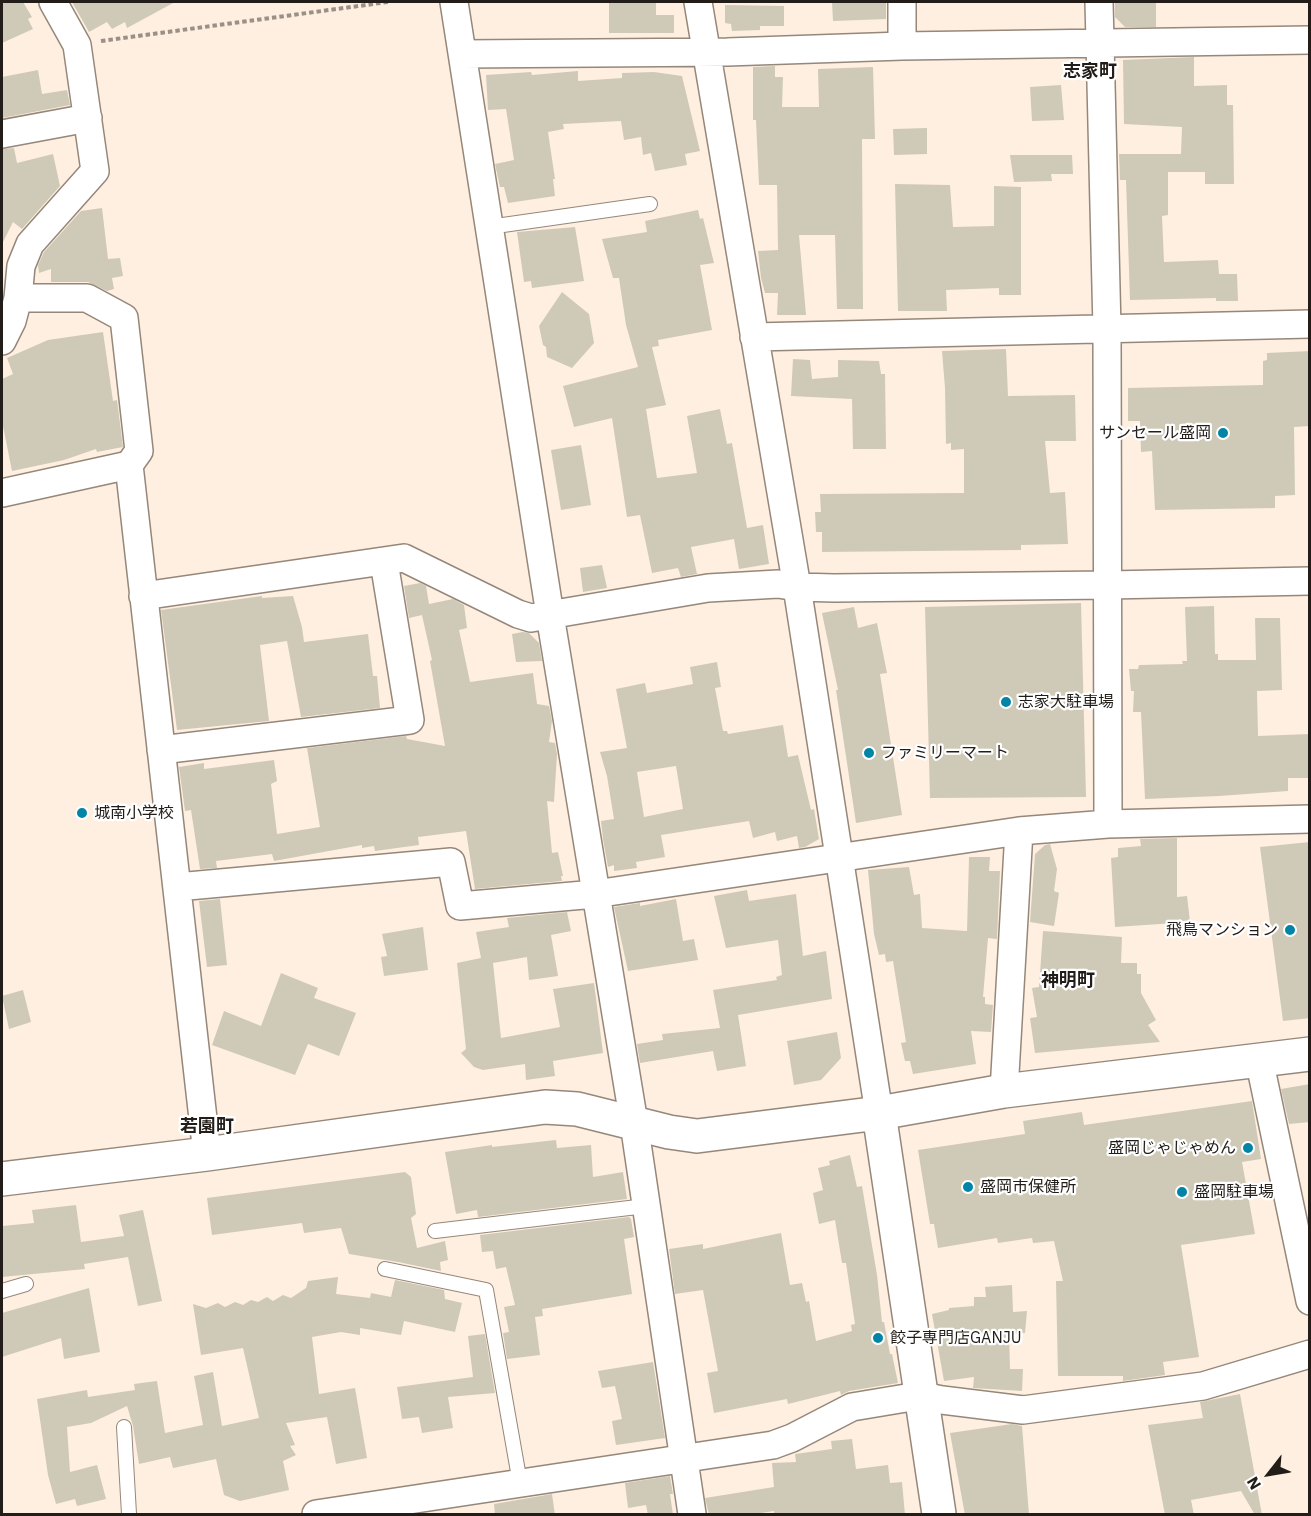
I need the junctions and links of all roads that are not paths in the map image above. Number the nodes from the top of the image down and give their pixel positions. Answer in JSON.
{"nodes":[{"id":1,"x":53,"y":2,"type":"edge"},
{"id":2,"x":454,"y":2,"type":"edge"},
{"id":3,"x":698,"y":2,"type":"edge"},
{"id":4,"x":902,"y":2,"type":"edge"},
{"id":5,"x":1099,"y":2,"type":"edge"},
{"id":6,"x":1310,"y":40,"type":"edge"},
{"id":7,"x":1101,"y":44,"type":"junction"},
{"id":8,"x":902,"y":46,"type":"junction"},
{"id":9,"x":706,"y":52,"type":"junction"},
{"id":10,"x":463,"y":54,"type":"junction"},
{"id":11,"x":88,"y":118,"type":"junction"},
{"id":12,"x":2,"y":134,"type":"edge"},
{"id":13,"x":650,"y":204,"type":"dead end"},
{"id":14,"x":489,"y":227,"type":"junction"},
{"id":15,"x":18,"y":298,"type":"junction"},
{"id":16,"x":1310,"y":324,"type":"edge"},
{"id":17,"x":1107,"y":329,"type":"junction"},
{"id":18,"x":754,"y":337,"type":"junction"},
{"id":19,"x":2,"y":341,"type":"edge"},
{"id":20,"x":129,"y":465,"type":"junction"},
{"id":21,"x":2,"y":493,"type":"edge"},
{"id":22,"x":384,"y":562,"type":"junction"},
{"id":23,"x":1310,"y":581,"type":"edge"},
{"id":24,"x":1108,"y":585,"type":"junction"},
{"id":25,"x":797,"y":587,"type":"junction"},
{"id":26,"x":143,"y":596,"type":"junction"},
{"id":27,"x":550,"y":615,"type":"junction"},
{"id":28,"x":161,"y":750,"type":"junction"},
{"id":29,"x":1310,"y":819,"type":"edge"},
{"id":30,"x":1108,"y":824,"type":"junction"},
{"id":31,"x":1019,"y":831,"type":"junction"},
{"id":32,"x":840,"y":859,"type":"junction"},
{"id":33,"x":177,"y":887,"type":"junction"},
{"id":34,"x":595,"y":894,"type":"junction"},
{"id":35,"x":1310,"y":1054,"type":"edge"},
{"id":36,"x":1259,"y":1059,"type":"junction"},
{"id":37,"x":1004,"y":1091,"type":"junction"},
{"id":38,"x":879,"y":1113,"type":"junction"},
{"id":39,"x":634,"y":1123,"type":"junction"},
{"id":40,"x":207,"y":1155,"type":"junction"},
{"id":41,"x":2,"y":1179,"type":"edge"},
{"id":42,"x":646,"y":1206,"type":"junction"},
{"id":43,"x":435,"y":1231,"type":"dead end"},
{"id":44,"x":386,"y":1269,"type":"dead end"},
{"id":45,"x":26,"y":1284,"type":"dead end"},
{"id":46,"x":2,"y":1291,"type":"edge"},
{"id":47,"x":1308,"y":1293,"type":"edge"},
{"id":48,"x":1310,"y":1354,"type":"edge"},
{"id":49,"x":922,"y":1396,"type":"junction"},
{"id":50,"x":124,"y":1428,"type":"dead end"},
{"id":51,"x":682,"y":1458,"type":"junction"},
{"id":52,"x":520,"y":1483,"type":"junction"},
{"id":53,"x":129,"y":1515,"type":"edge"},
{"id":54,"x":316,"y":1515,"type":"edge"},
{"id":55,"x":692,"y":1515,"type":"edge"},
{"id":56,"x":939,"y":1515,"type":"edge"}],
"edges":[{"from":1,"to":11,"type":"street"},
{"from":2,"to":10,"type":"street"},
{"from":3,"to":9,"type":"street"},
{"from":4,"to":8,"type":"street"},
{"from":5,"to":7,"type":"street"},
{"from":6,"to":7,"type":"street"},
{"from":7,"to":8,"type":"street"},
{"from":7,"to":17,"type":"street"},
{"from":8,"to":9,"type":"street"},
{"from":9,"to":10,"type":"street"},
{"from":9,"to":18,"type":"street"},
{"from":10,"to":14,"type":"street"},
{"from":11,"to":12,"type":"street"},
{"from":11,"to":15,"type":"street"},
{"from":13,"to":14,"type":"lane"},
{"from":14,"to":27,"type":"street"},
{"from":15,"to":19,"type":"street"},
{"from":15,"to":20,"type":"street"},
{"from":16,"to":17,"type":"street"},
{"from":17,"to":18,"type":"street"},
{"from":17,"to":24,"type":"street"},
{"from":18,"to":25,"type":"street"},
{"from":20,"to":21,"type":"street"},
{"from":20,"to":26,"type":"street"},
{"from":22,"to":26,"type":"street"},
{"from":22,"to":27,"type":"street"},
{"from":22,"to":28,"type":"street"},
{"from":23,"to":24,"type":"street"},
{"from":24,"to":25,"type":"street"},
{"from":24,"to":30,"type":"street"},
{"from":25,"to":27,"type":"street"},
{"from":25,"to":32,"type":"street"},
{"from":26,"to":28,"type":"street"},
{"from":27,"to":34,"type":"street"},
{"from":28,"to":33,"type":"street"},
{"from":29,"to":30,"type":"street"},
{"from":30,"to":31,"type":"street"},
{"from":31,"to":32,"type":"street"},
{"from":31,"to":37,"type":"street"},
{"from":32,"to":34,"type":"street"},
{"from":32,"to":38,"type":"street"},
{"from":33,"to":34,"type":"street"},
{"from":33,"to":40,"type":"street"},
{"from":34,"to":39,"type":"street"},
{"from":35,"to":36,"type":"street"},
{"from":36,"to":37,"type":"street"},
{"from":36,"to":47,"type":"street"},
{"from":37,"to":38,"type":"street"},
{"from":38,"to":39,"type":"street"},
{"from":38,"to":49,"type":"street"},
{"from":39,"to":40,"type":"street"},
{"from":39,"to":42,"type":"street"},
{"from":40,"to":41,"type":"street"},
{"from":42,"to":43,"type":"lane"},
{"from":42,"to":51,"type":"street"},
{"from":44,"to":52,"type":"lane"},
{"from":45,"to":46,"type":"lane"},
{"from":48,"to":49,"type":"street"},
{"from":49,"to":51,"type":"street"},
{"from":49,"to":56,"type":"street"},
{"from":50,"to":53,"type":"lane"},
{"from":51,"to":52,"type":"street"},
{"from":51,"to":55,"type":"street"},
{"from":52,"to":54,"type":"street"}]}
